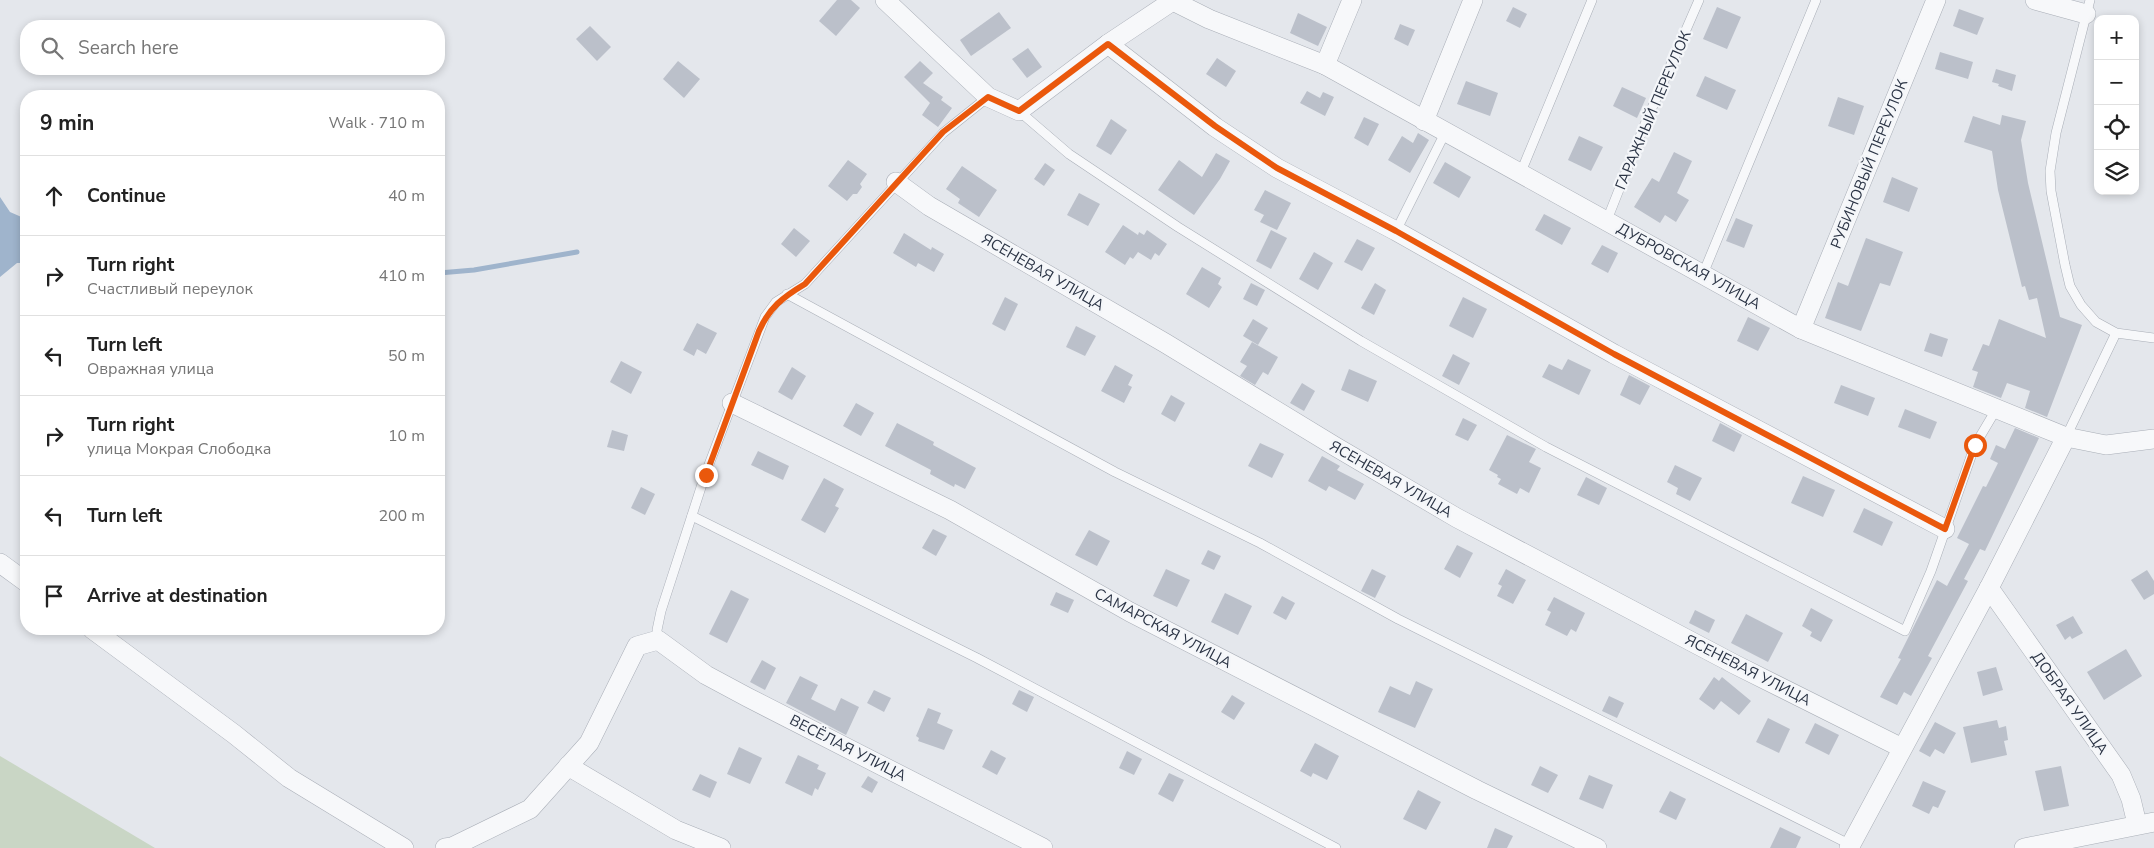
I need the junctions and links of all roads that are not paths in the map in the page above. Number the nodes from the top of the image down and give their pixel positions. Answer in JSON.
{"nodes":[{"id":1,"x":885,"y":0,"type":"edge"},
{"id":2,"x":1173,"y":0,"type":"edge"},
{"id":3,"x":1352,"y":0,"type":"edge"},
{"id":4,"x":1473,"y":0,"type":"edge"},
{"id":5,"x":1592,"y":0,"type":"edge"},
{"id":6,"x":1699,"y":0,"type":"edge"},
{"id":7,"x":1816,"y":0,"type":"edge"},
{"id":8,"x":1936,"y":0,"type":"edge"},
{"id":9,"x":2035,"y":0,"type":"edge"},
{"id":10,"x":2088,"y":7,"type":"edge"},
{"id":11,"x":1108,"y":44,"type":"junction"},
{"id":12,"x":1325,"y":65,"type":"junction"},
{"id":13,"x":988,"y":97,"type":"junction"},
{"id":14,"x":1019,"y":111,"type":"junction"},
{"id":15,"x":1424,"y":121,"type":"junction"},
{"id":16,"x":1446,"y":131,"type":"junction"},
{"id":17,"x":1521,"y":172,"type":"junction"},
{"id":18,"x":896,"y":182,"type":"junction"},
{"id":19,"x":1607,"y":220,"type":"junction"},
{"id":20,"x":1396,"y":231,"type":"junction"},
{"id":21,"x":1703,"y":274,"type":"junction"},
{"id":22,"x":787,"y":294,"type":"junction"},
{"id":23,"x":1801,"y":329,"type":"junction"},
{"id":24,"x":2116,"y":333,"type":"junction"},
{"id":25,"x":2154,"y":338,"type":"edge"},
{"id":26,"x":732,"y":403,"type":"junction"},
{"id":27,"x":1997,"y":408,"type":"junction"},
{"id":28,"x":2066,"y":437,"type":"junction"},
{"id":29,"x":2154,"y":439,"type":"edge"},
{"id":30,"x":692,"y":516,"type":"junction"},
{"id":31,"x":1945,"y":529,"type":"junction"},
{"id":32,"x":0,"y":562,"type":"edge"},
{"id":33,"x":20,"y":577,"type":"edge"},
{"id":34,"x":1989,"y":588,"type":"junction"},
{"id":35,"x":100,"y":635,"type":"edge"},
{"id":36,"x":658,"y":640,"type":"junction"},
{"id":37,"x":1902,"y":748,"type":"junction"},
{"id":38,"x":568,"y":766,"type":"junction"},
{"id":39,"x":2146,"y":823,"type":"edge"},
{"id":40,"x":1850,"y":846,"type":"edge"},
{"id":41,"x":404,"y":848,"type":"edge"},
{"id":42,"x":445,"y":848,"type":"edge"},
{"id":43,"x":721,"y":848,"type":"edge"},
{"id":44,"x":1043,"y":848,"type":"edge"},
{"id":45,"x":1336,"y":848,"type":"edge"},
{"id":46,"x":1597,"y":848,"type":"edge"},
{"id":47,"x":2024,"y":848,"type":"edge"}],
"edges":[{"from":1,"to":13,"type":"street"},
{"from":2,"to":11,"type":"street"},
{"from":2,"to":12,"type":"street","name":"ДУБРОВСКАЯ УЛИЦА"},
{"from":3,"to":12,"type":"street"},
{"from":4,"to":15,"type":"street"},
{"from":5,"to":17,"type":"lane"},
{"from":6,"to":19,"type":"lane","name":"ГАРАЖНЫЙ ПЕРЕУЛОК"},
{"from":7,"to":21,"type":"lane"},
{"from":8,"to":23,"type":"street","name":"РУБИНОВЫЙ ПЕРЕУЛОК"},
{"from":9,"to":10,"type":"street"},
{"from":10,"to":24,"type":"lane"},
{"from":11,"to":14,"type":"street"},
{"from":11,"to":20,"type":"street"},
{"from":12,"to":15,"type":"street","name":"ДУБРОВСКАЯ УЛИЦА"},
{"from":13,"to":14,"type":"street"},
{"from":13,"to":18,"type":"lane"},
{"from":14,"to":31,"type":"lane"},
{"from":15,"to":16,"type":"street","name":"ДУБРОВСКАЯ УЛИЦА"},
{"from":16,"to":17,"type":"street","name":"ДУБРОВСКАЯ УЛИЦА"},
{"from":16,"to":20,"type":"lane"},
{"from":17,"to":19,"type":"street","name":"ДУБРОВСКАЯ УЛИЦА"},
{"from":18,"to":22,"type":"lane"},
{"from":18,"to":37,"type":"street","name":"ЯСЕНЕВАЯ УЛИЦА"},
{"from":19,"to":21,"type":"street","name":"ДУБРОВСКАЯ УЛИЦА"},
{"from":20,"to":31,"type":"street"},
{"from":21,"to":23,"type":"street","name":"ДУБРОВСКАЯ УЛИЦА"},
{"from":22,"to":26,"type":"lane"},
{"from":22,"to":40,"type":"lane"},
{"from":23,"to":27,"type":"street","name":"ДУБРОВСКАЯ УЛИЦА"},
{"from":24,"to":25,"type":"lane"},
{"from":24,"to":28,"type":"lane"},
{"from":26,"to":30,"type":"lane"},
{"from":26,"to":46,"type":"street","name":"САМАРСКАЯ УЛИЦА"},
{"from":27,"to":28,"type":"street","name":"ДУБРОВСКАЯ УЛИЦА"},
{"from":27,"to":31,"type":"lane"},
{"from":28,"to":29,"type":"street","name":"ДУБРОВСКАЯ УЛИЦА"},
{"from":28,"to":34,"type":"street"},
{"from":30,"to":36,"type":"lane"},
{"from":30,"to":45,"type":"lane"},
{"from":32,"to":33,"type":"street"},
{"from":34,"to":37,"type":"street"},
{"from":34,"to":39,"type":"street","name":"ДОБРАЯ УЛИЦА"},
{"from":35,"to":41,"type":"street"},
{"from":36,"to":38,"type":"street"},
{"from":36,"to":44,"type":"street","name":"ВЕСЁЛАЯ УЛИЦА"},
{"from":37,"to":40,"type":"street"},
{"from":38,"to":42,"type":"street"},
{"from":38,"to":43,"type":"street"},
{"from":39,"to":47,"type":"street"}]}
